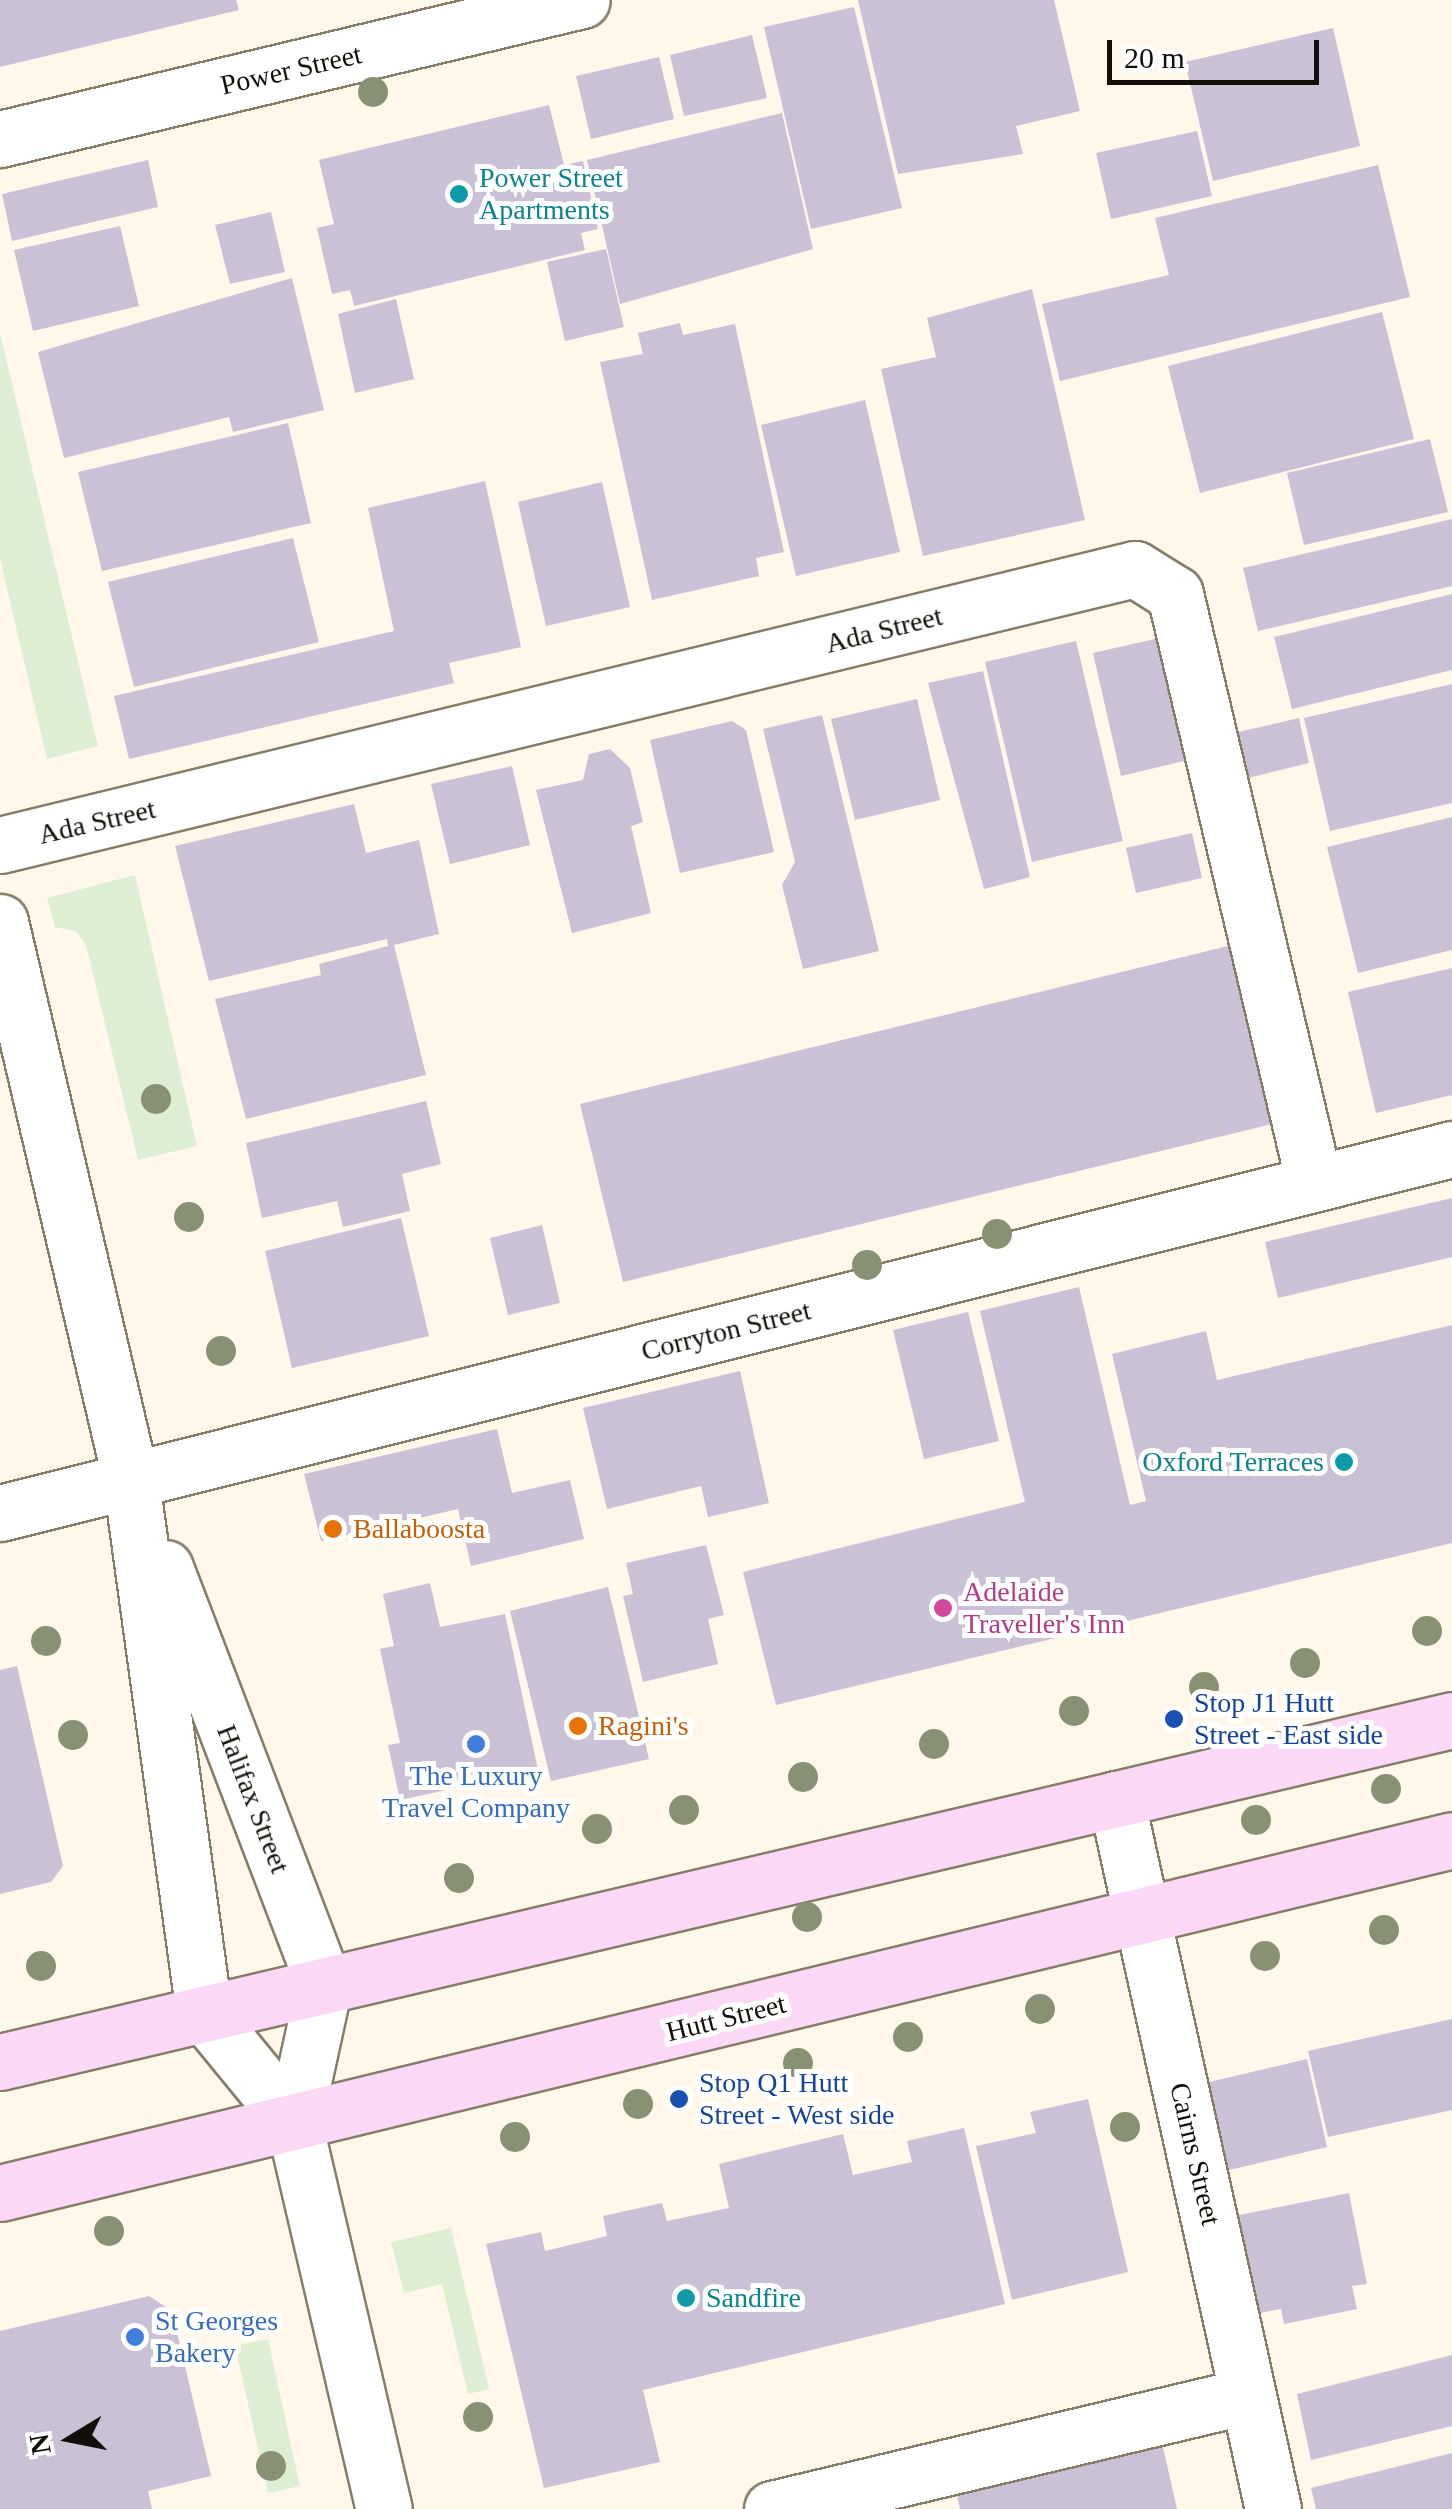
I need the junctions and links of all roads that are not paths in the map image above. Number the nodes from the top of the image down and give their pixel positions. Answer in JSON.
{"nodes":[{"id":1,"x":582,"y":0,"type":"edge"},
{"id":2,"x":0,"y":140,"type":"edge"},
{"id":3,"x":0,"y":845,"type":"edge"},
{"id":4,"x":0,"y":922,"type":"edge"},
{"id":5,"x":1452,"y":1149,"type":"edge"},
{"id":6,"x":1314,"y":1182,"type":"junction"},
{"id":7,"x":131,"y":1481,"type":"junction"},
{"id":8,"x":0,"y":1514,"type":"edge"},
{"id":9,"x":1452,"y":1720,"type":"edge"},
{"id":10,"x":1116,"y":1799,"type":"junction"},
{"id":11,"x":1452,"y":1840,"type":"edge"},
{"id":12,"x":1143,"y":1916,"type":"junction"},
{"id":13,"x":324,"y":1985,"type":"junction"},
{"id":14,"x":204,"y":2013,"type":"junction"},
{"id":15,"x":0,"y":2062,"type":"edge"},
{"id":16,"x":294,"y":2124,"type":"junction"},
{"id":17,"x":0,"y":2193,"type":"edge"},
{"id":18,"x":1248,"y":2396,"type":"junction"},
{"id":19,"x":376,"y":2508,"type":"edge"},
{"id":20,"x":772,"y":2509,"type":"edge"},
{"id":21,"x":1273,"y":2509,"type":"edge"}],
"edges":[{"from":1,"to":2,"type":"street","name":"Power Street"},
{"from":3,"to":6,"type":"street","name":"Ada Street"},
{"from":4,"to":7,"type":"street","name":"Halifax Street"},
{"from":5,"to":6,"type":"street","name":"Corryton Street"},
{"from":6,"to":7,"type":"street","name":"Corryton Street"},
{"from":7,"to":8,"type":"street","name":"Corryton Street"},
{"from":7,"to":13,"type":"street","name":"Halifax Street"},
{"from":7,"to":14,"type":"street","name":"Halifax Street"},
{"from":9,"to":10,"type":"main road"},
{"from":10,"to":12,"type":"street","name":"Cairns Street"},
{"from":10,"to":13,"type":"main road"},
{"from":11,"to":12,"type":"main road","name":"Hutt Street"},
{"from":12,"to":16,"type":"main road","name":"Hutt Street"},
{"from":12,"to":18,"type":"street","name":"Cairns Street"},
{"from":13,"to":14,"type":"main road"},
{"from":13,"to":16,"type":"street"},
{"from":14,"to":15,"type":"main road"},
{"from":14,"to":16,"type":"street"},
{"from":16,"to":17,"type":"main road","name":"Hutt Street"},
{"from":16,"to":19,"type":"street"},
{"from":18,"to":20,"type":"street"},
{"from":18,"to":21,"type":"street","name":"Cairns Street"}]}
